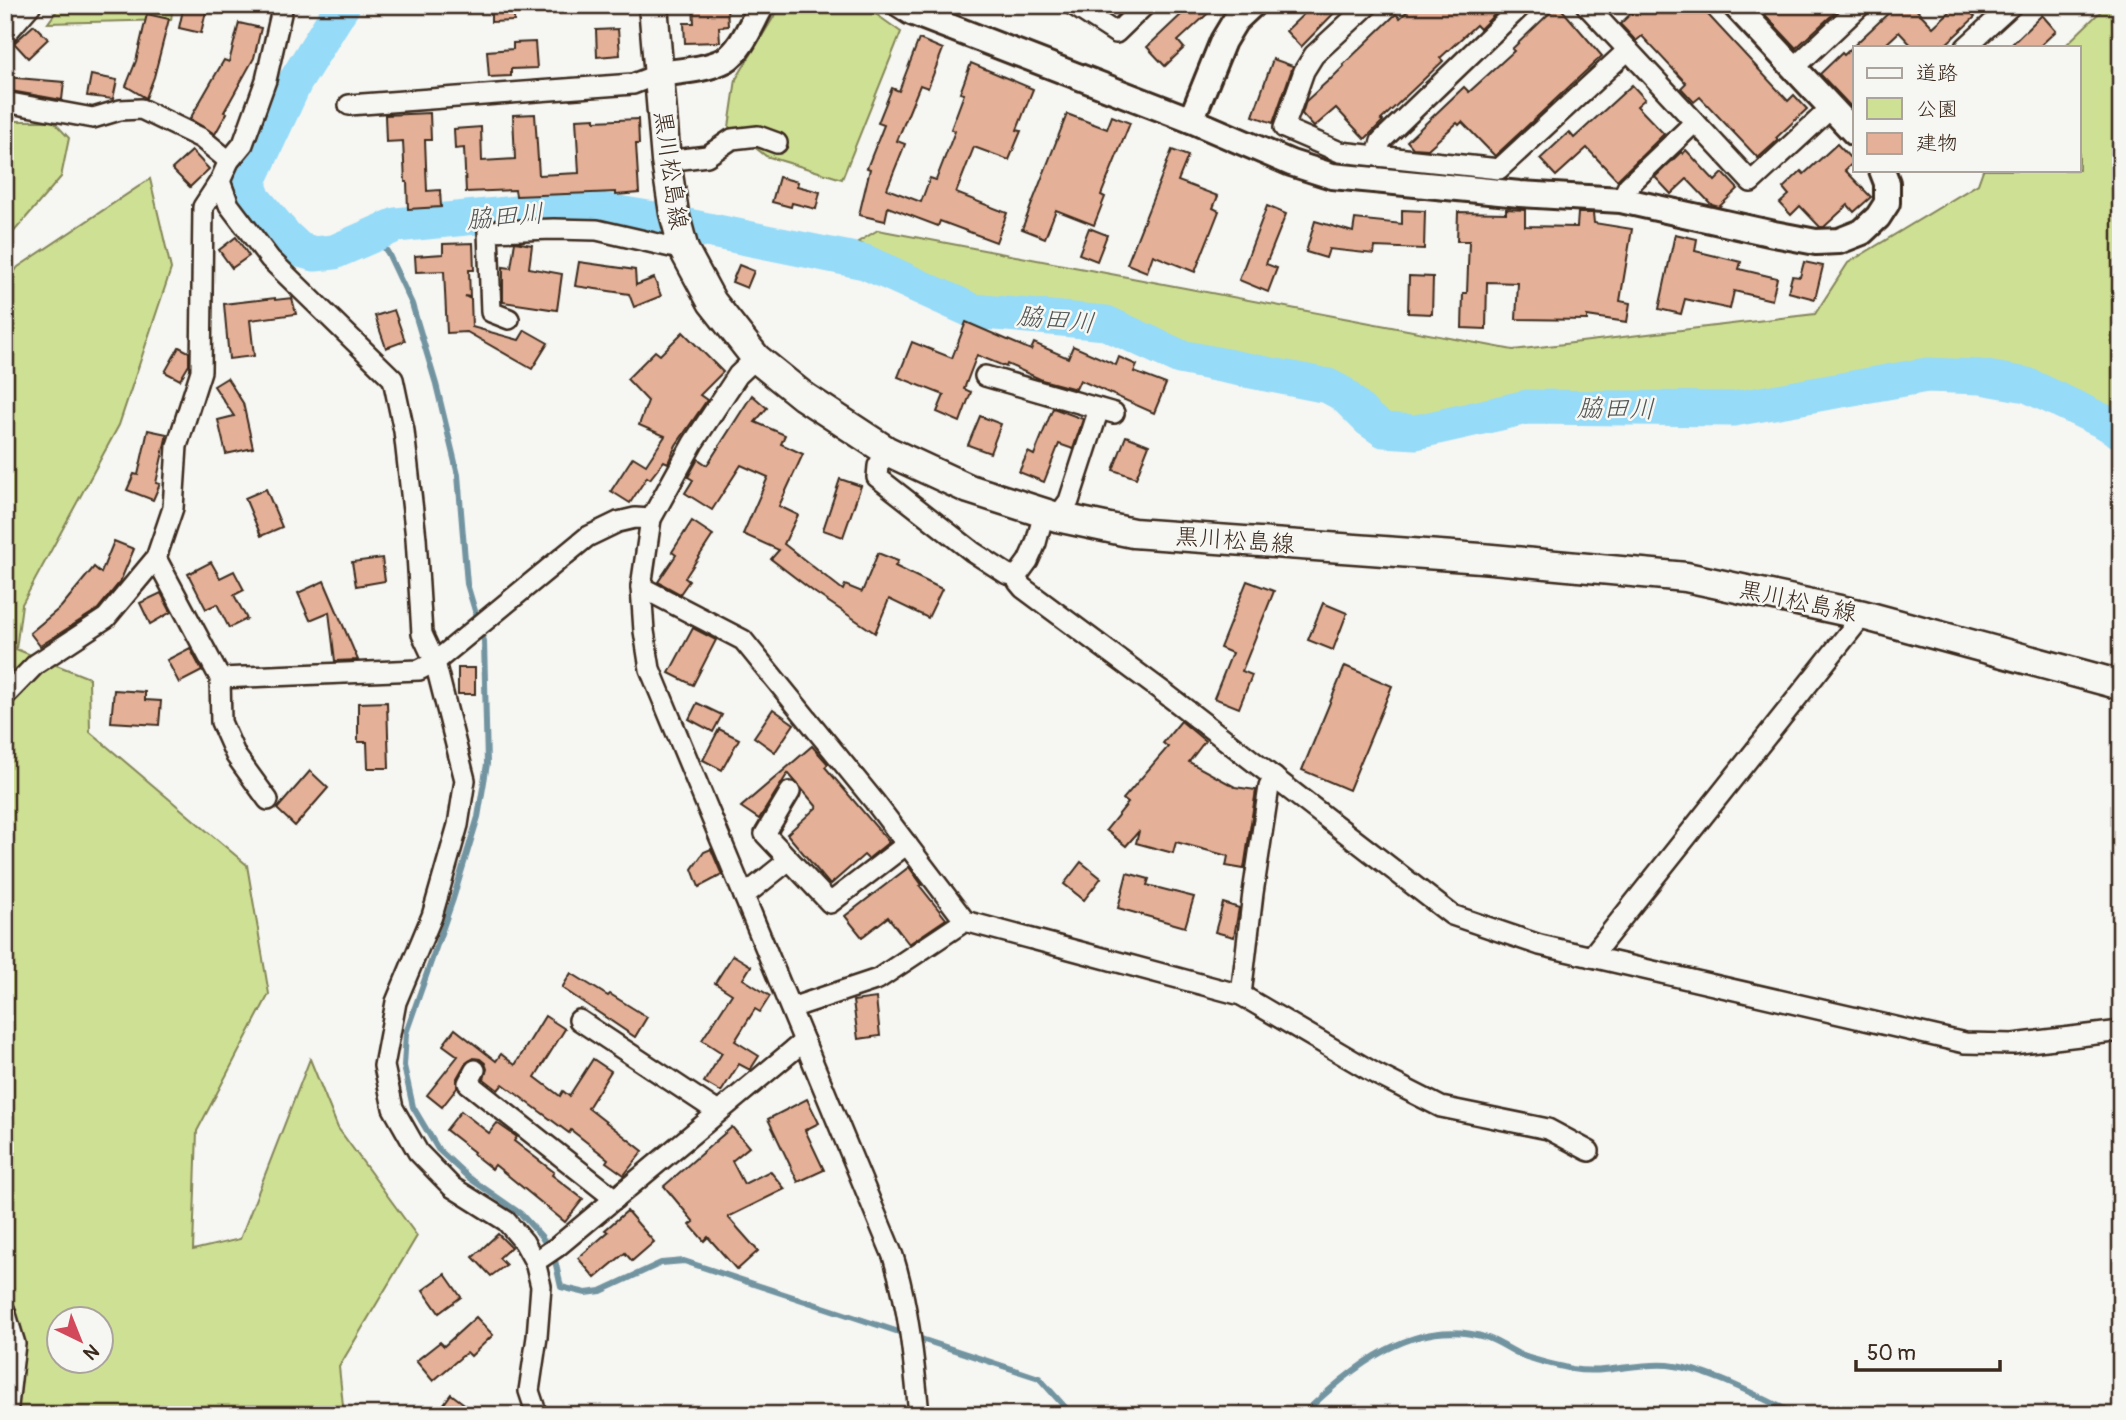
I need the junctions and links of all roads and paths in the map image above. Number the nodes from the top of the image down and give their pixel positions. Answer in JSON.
{"nodes":[{"id":1,"x":31,"y":5,"type":"edge"},
{"id":2,"x":283,"y":5,"type":"edge"},
{"id":3,"x":653,"y":5,"type":"edge"},
{"id":4,"x":762,"y":5,"type":"edge"},
{"id":5,"x":900,"y":5,"type":"edge"},
{"id":6,"x":1073,"y":5,"type":"edge"},
{"id":7,"x":1145,"y":5,"type":"edge"},
{"id":8,"x":1252,"y":5,"type":"edge"},
{"id":9,"x":1368,"y":5,"type":"edge"},
{"id":10,"x":1522,"y":5,"type":"edge"},
{"id":11,"x":1735,"y":5,"type":"edge"},
{"id":12,"x":1861,"y":5,"type":"edge"},
{"id":13,"x":2011,"y":5,"type":"edge"},
{"id":14,"x":1593,"y":8,"type":"edge"},
{"id":15,"x":5,"y":35,"type":"edge"},
{"id":16,"x":1967,"y":46,"type":"edge"},
{"id":17,"x":1628,"y":50,"type":"junction"},
{"id":18,"x":1794,"y":68,"type":"junction"},
{"id":19,"x":659,"y":74,"type":"junction"},
{"id":20,"x":5,"y":102,"type":"edge"},
{"id":21,"x":349,"y":105,"type":"dead end"},
{"id":22,"x":1831,"y":108,"type":"junction"},
{"id":23,"x":1191,"y":120,"type":"junction"},
{"id":24,"x":1695,"y":122,"type":"junction"},
{"id":25,"x":1853,"y":131,"type":"edge"},
{"id":26,"x":777,"y":143,"type":"dead end"},
{"id":27,"x":1377,"y":156,"type":"junction"},
{"id":28,"x":666,"y":160,"type":"junction"},
{"id":29,"x":229,"y":161,"type":"junction"},
{"id":30,"x":1883,"y":172,"type":"edge"},
{"id":31,"x":220,"y":181,"type":"junction"},
{"id":32,"x":1620,"y":200,"type":"junction"},
{"id":33,"x":684,"y":250,"type":"junction"},
{"id":34,"x":509,"y":318,"type":"dead end"},
{"id":35,"x":756,"y":358,"type":"junction"},
{"id":36,"x":985,"y":376,"type":"dead end"},
{"id":37,"x":887,"y":451,"type":"junction"},
{"id":38,"x":1050,"y":515,"type":"junction"},
{"id":39,"x":651,"y":519,"type":"junction"},
{"id":40,"x":156,"y":558,"type":"junction"},
{"id":41,"x":1017,"y":576,"type":"junction"},
{"id":42,"x":641,"y":587,"type":"junction"},
{"id":43,"x":1863,"y":615,"type":"junction"},
{"id":44,"x":435,"y":662,"type":"junction"},
{"id":45,"x":220,"y":678,"type":"junction"},
{"id":46,"x":2121,"y":685,"type":"edge"},
{"id":47,"x":5,"y":696,"type":"edge"},
{"id":48,"x":1274,"y":777,"type":"junction"},
{"id":49,"x":790,"y":792,"type":"dead end"},
{"id":50,"x":268,"y":800,"type":"dead end"},
{"id":51,"x":907,"y":845,"type":"junction"},
{"id":52,"x":789,"y":860,"type":"junction"},
{"id":53,"x":744,"y":896,"type":"junction"},
{"id":54,"x":965,"y":921,"type":"junction"},
{"id":55,"x":1591,"y":957,"type":"junction"},
{"id":56,"x":1241,"y":995,"type":"junction"},
{"id":57,"x":791,"y":1008,"type":"junction"},
{"id":58,"x":579,"y":1020,"type":"dead end"},
{"id":59,"x":2121,"y":1031,"type":"edge"},
{"id":60,"x":804,"y":1041,"type":"junction"},
{"id":61,"x":475,"y":1070,"type":"dead end"},
{"id":62,"x":719,"y":1112,"type":"junction"},
{"id":63,"x":1589,"y":1151,"type":"dead end"},
{"id":64,"x":615,"y":1199,"type":"junction"},
{"id":65,"x":535,"y":1262,"type":"junction"},
{"id":66,"x":5,"y":1311,"type":"edge"},
{"id":67,"x":7,"y":1415,"type":"edge"},
{"id":68,"x":534,"y":1415,"type":"edge"},
{"id":69,"x":919,"y":1415,"type":"edge"}],
"edges":[{"from":1,"to":15,"type":"street"},
{"from":2,"to":29,"type":"street"},
{"from":3,"to":19,"type":"main road","name":"黒川松島線"},
{"from":4,"to":19,"type":"street"},
{"from":5,"to":23,"type":"street"},
{"from":6,"to":7,"type":"street"},
{"from":8,"to":23,"type":"street"},
{"from":9,"to":27,"type":"street"},
{"from":10,"to":27,"type":"street"},
{"from":11,"to":18,"type":"street"},
{"from":12,"to":18,"type":"street"},
{"from":13,"to":16,"type":"street"},
{"from":14,"to":17,"type":"street"},
{"from":17,"to":24,"type":"street"},
{"from":17,"to":27,"type":"street"},
{"from":18,"to":22,"type":"street"},
{"from":19,"to":21,"type":"street"},
{"from":19,"to":28,"type":"main road","name":"黒川松島線"},
{"from":20,"to":29,"type":"street"},
{"from":22,"to":24,"type":"street"},
{"from":22,"to":25,"type":"street"},
{"from":23,"to":32,"type":"street"},
{"from":24,"to":32,"type":"street"},
{"from":26,"to":28,"type":"street"},
{"from":28,"to":33,"type":"main road","name":"黒川松島線"},
{"from":29,"to":31,"type":"street"},
{"from":30,"to":32,"type":"street"},
{"from":31,"to":40,"type":"street"},
{"from":31,"to":44,"type":"street"},
{"from":33,"to":34,"type":"street"},
{"from":33,"to":35,"type":"main road","name":"黒川松島線"},
{"from":35,"to":37,"type":"main road","name":"黒川松島線"},
{"from":35,"to":39,"type":"street"},
{"from":36,"to":38,"type":"street"},
{"from":37,"to":38,"type":"main road","name":"黒川松島線"},
{"from":37,"to":41,"type":"street"},
{"from":38,"to":41,"type":"street"},
{"from":38,"to":43,"type":"main road","name":"黒川松島線"},
{"from":39,"to":42,"type":"street"},
{"from":39,"to":44,"type":"street"},
{"from":40,"to":45,"type":"street"},
{"from":40,"to":47,"type":"street"},
{"from":41,"to":48,"type":"street"},
{"from":42,"to":51,"type":"street"},
{"from":42,"to":53,"type":"street"},
{"from":43,"to":46,"type":"main road","name":"黒川松島線"},
{"from":43,"to":55,"type":"street"},
{"from":44,"to":45,"type":"street"},
{"from":44,"to":65,"type":"street"},
{"from":45,"to":50,"type":"street"},
{"from":48,"to":55,"type":"street"},
{"from":48,"to":56,"type":"street"},
{"from":49,"to":52,"type":"street"},
{"from":51,"to":52,"type":"street"},
{"from":51,"to":54,"type":"street"},
{"from":52,"to":53,"type":"street"},
{"from":53,"to":57,"type":"street"},
{"from":54,"to":56,"type":"street"},
{"from":54,"to":57,"type":"street"},
{"from":55,"to":59,"type":"street"},
{"from":56,"to":63,"type":"street"},
{"from":57,"to":60,"type":"street"},
{"from":58,"to":62,"type":"street"},
{"from":60,"to":62,"type":"street"},
{"from":60,"to":69,"type":"street"},
{"from":61,"to":64,"type":"street"},
{"from":62,"to":64,"type":"street"},
{"from":64,"to":65,"type":"street"},
{"from":65,"to":68,"type":"street"},
{"from":66,"to":67,"type":"street"}]}
